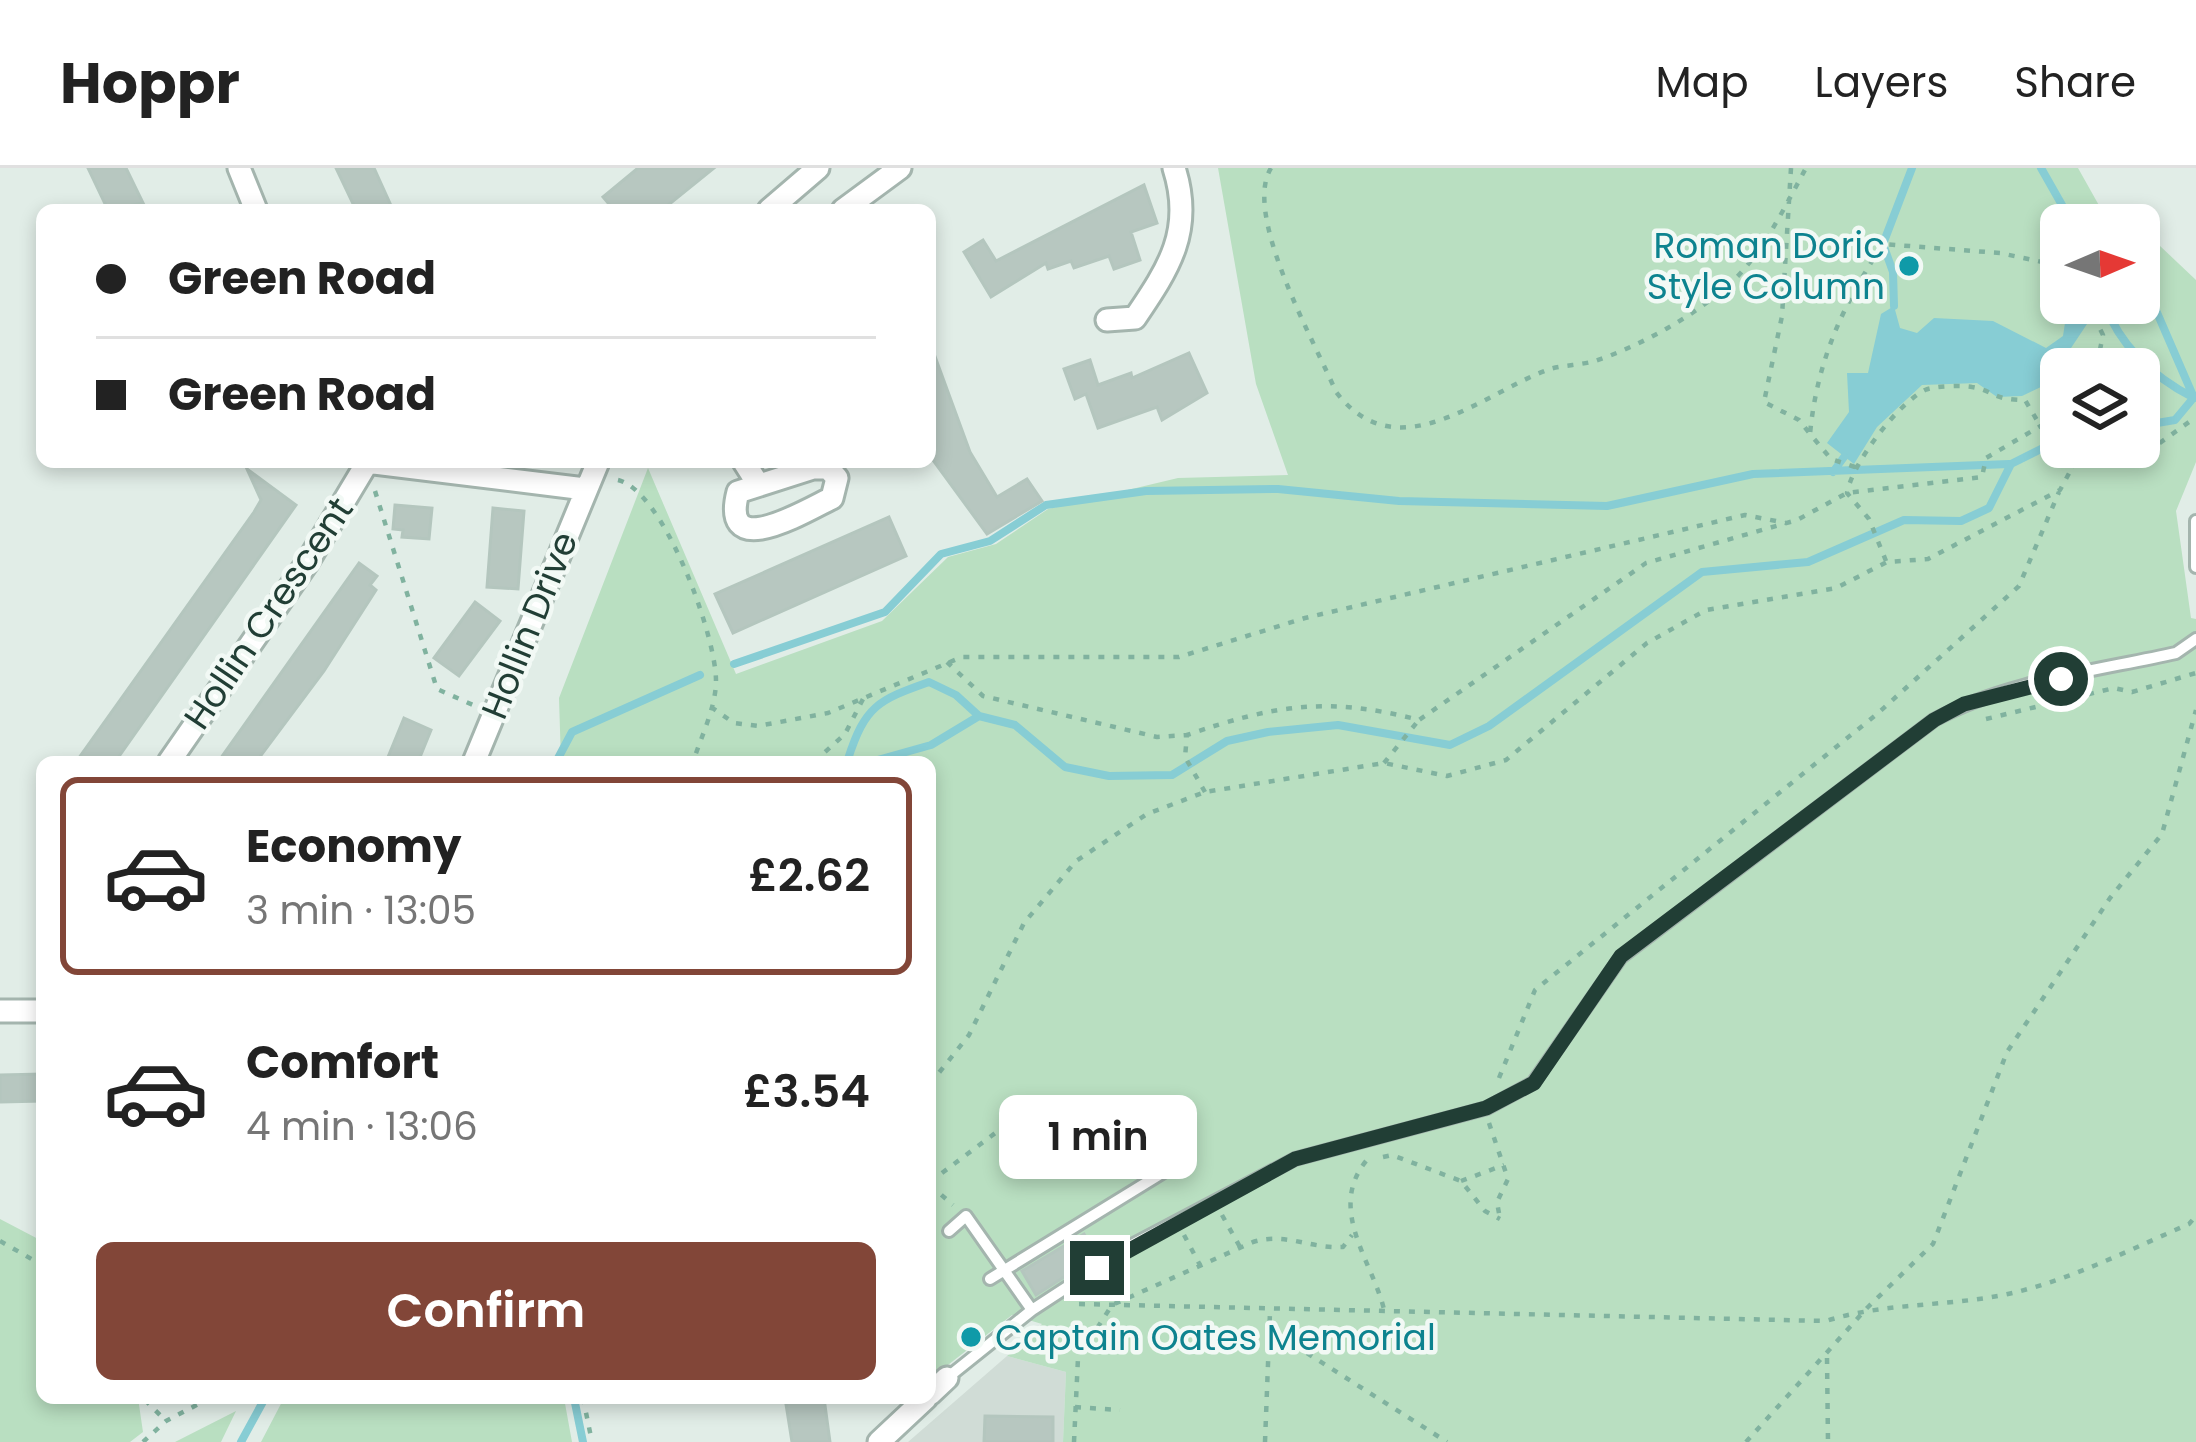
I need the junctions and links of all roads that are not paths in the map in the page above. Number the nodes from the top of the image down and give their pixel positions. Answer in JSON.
{"nodes":[{"id":1,"x":239,"y":168,"type":"edge"},
{"id":2,"x":818,"y":168,"type":"edge"},
{"id":3,"x":900,"y":168,"type":"edge"},
{"id":4,"x":1174,"y":168,"type":"edge"},
{"id":5,"x":254,"y":204,"type":"edge"},
{"id":6,"x":777,"y":204,"type":"edge"},
{"id":7,"x":851,"y":204,"type":"edge"},
{"id":8,"x":1107,"y":320,"type":"dead end"},
{"id":9,"x":362,"y":468,"type":"edge"},
{"id":10,"x":415,"y":468,"type":"edge"},
{"id":11,"x":595,"y":468,"type":"edge"},
{"id":12,"x":748,"y":468,"type":"edge"},
{"id":13,"x":758,"y":484,"type":"dead end"},
{"id":14,"x":585,"y":489,"type":"junction"},
{"id":15,"x":2196,"y":521,"type":"edge"},
{"id":16,"x":2196,"y":567,"type":"edge"},
{"id":17,"x":2196,"y":639,"type":"edge"},
{"id":18,"x":173,"y":756,"type":"edge"},
{"id":19,"x":476,"y":756,"type":"edge"},
{"id":20,"x":0,"y":1011,"type":"edge"},
{"id":21,"x":36,"y":1011,"type":"edge"},
{"id":22,"x":1167,"y":1169,"type":"dead end"},
{"id":23,"x":950,"y":1231,"type":"dead end"},
{"id":24,"x":1006,"y":1269,"type":"junction"},
{"id":25,"x":990,"y":1280,"type":"dead end"},
{"id":26,"x":1032,"y":1310,"type":"junction"},
{"id":27,"x":936,"y":1388,"type":"edge"},
{"id":28,"x":919,"y":1404,"type":"edge"},
{"id":29,"x":879,"y":1442,"type":"edge"}],
"edges":[{"from":1,"to":5,"type":"street"},
{"from":2,"to":6,"type":"street"},
{"from":3,"to":7,"type":"street"},
{"from":4,"to":8,"type":"street"},
{"from":9,"to":18,"type":"street","name":"Hollin Crescent"},
{"from":10,"to":14,"type":"street"},
{"from":11,"to":14,"type":"street","name":"Hollin Drive"},
{"from":12,"to":13,"type":"street"},
{"from":14,"to":19,"type":"street","name":"Hollin Drive"},
{"from":15,"to":16,"type":"lane"},
{"from":17,"to":26,"type":"lane"},
{"from":20,"to":21,"type":"street"},
{"from":22,"to":24,"type":"lane"},
{"from":23,"to":24,"type":"lane"},
{"from":24,"to":25,"type":"lane"},
{"from":24,"to":26,"type":"lane"},
{"from":26,"to":27,"type":"lane"},
{"from":28,"to":29,"type":"street"}]}
